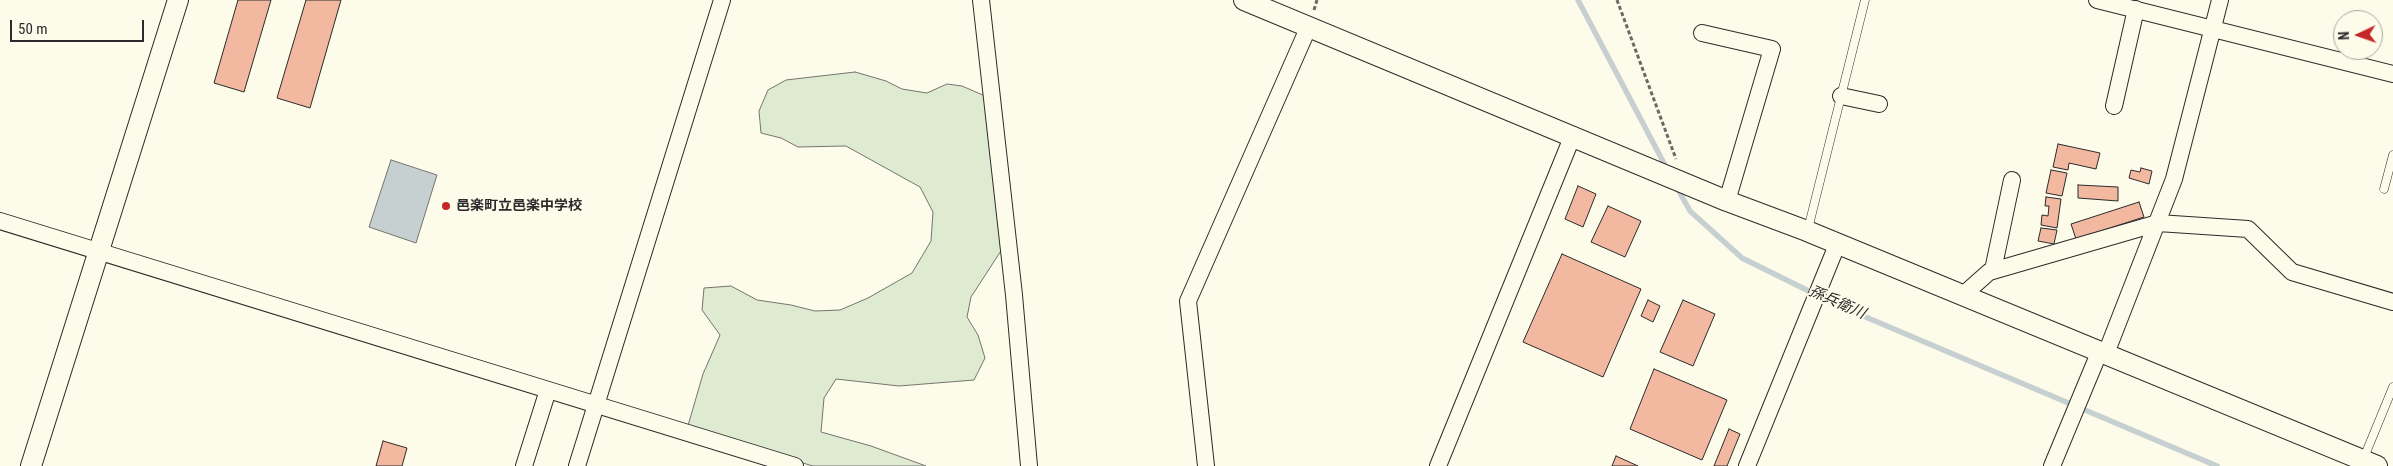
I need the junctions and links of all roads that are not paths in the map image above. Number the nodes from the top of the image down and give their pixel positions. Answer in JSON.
{"nodes":[{"id":1,"x":178,"y":0,"type":"edge"},
{"id":2,"x":722,"y":0,"type":"edge"},
{"id":3,"x":982,"y":0,"type":"edge"},
{"id":4,"x":1244,"y":0,"type":"edge"},
{"id":5,"x":1865,"y":0,"type":"edge"},
{"id":6,"x":2097,"y":0,"type":"edge"},
{"id":7,"x":2220,"y":0,"type":"edge"},
{"id":8,"x":2137,"y":5,"type":"edge"},
{"id":9,"x":1310,"y":26,"type":"junction"},
{"id":10,"x":2213,"y":28,"type":"junction"},
{"id":11,"x":1702,"y":33,"type":"dead end"},
{"id":12,"x":2393,"y":74,"type":"edge"},
{"id":13,"x":1841,"y":96,"type":"junction"},
{"id":14,"x":1879,"y":104,"type":"dead end"},
{"id":15,"x":2114,"y":106,"type":"dead end"},
{"id":16,"x":1573,"y":135,"type":"junction"},
{"id":17,"x":2393,"y":155,"type":"edge"},
{"id":18,"x":2012,"y":180,"type":"dead end"},
{"id":19,"x":2384,"y":189,"type":"dead end"},
{"id":20,"x":1727,"y":201,"type":"junction"},
{"id":21,"x":0,"y":221,"type":"edge"},
{"id":22,"x":2158,"y":223,"type":"junction"},
{"id":23,"x":1807,"y":231,"type":"junction"},
{"id":24,"x":1837,"y":245,"type":"junction"},
{"id":25,"x":99,"y":251,"type":"junction"},
{"id":26,"x":1993,"y":270,"type":"junction"},
{"id":27,"x":1962,"y":296,"type":"junction"},
{"id":28,"x":2393,"y":302,"type":"edge"},
{"id":29,"x":2102,"y":354,"type":"junction"},
{"id":30,"x":2393,"y":387,"type":"edge"},
{"id":31,"x":548,"y":390,"type":"junction"},
{"id":32,"x":595,"y":405,"type":"junction"},
{"id":33,"x":2368,"y":463,"type":"edge"},
{"id":34,"x":31,"y":466,"type":"edge"},
{"id":35,"x":524,"y":466,"type":"edge"},
{"id":36,"x":577,"y":466,"type":"edge"},
{"id":37,"x":796,"y":466,"type":"edge"},
{"id":38,"x":1029,"y":466,"type":"edge"},
{"id":39,"x":1206,"y":466,"type":"edge"},
{"id":40,"x":1438,"y":466,"type":"edge"},
{"id":41,"x":1747,"y":466,"type":"edge"},
{"id":42,"x":2052,"y":466,"type":"edge"}],
"edges":[{"from":1,"to":25,"type":"street"},
{"from":2,"to":32,"type":"street"},
{"from":3,"to":38,"type":"street"},
{"from":4,"to":9,"type":"street"},
{"from":5,"to":13,"type":"lane"},
{"from":6,"to":8,"type":"street"},
{"from":7,"to":10,"type":"street"},
{"from":8,"to":10,"type":"street"},
{"from":8,"to":15,"type":"street"},
{"from":9,"to":16,"type":"street"},
{"from":9,"to":39,"type":"street"},
{"from":10,"to":12,"type":"street"},
{"from":10,"to":22,"type":"street"},
{"from":11,"to":20,"type":"street"},
{"from":13,"to":14,"type":"street"},
{"from":13,"to":23,"type":"lane"},
{"from":16,"to":20,"type":"street"},
{"from":16,"to":40,"type":"street"},
{"from":17,"to":19,"type":"lane"},
{"from":18,"to":26,"type":"street"},
{"from":20,"to":23,"type":"street"},
{"from":21,"to":25,"type":"street"},
{"from":22,"to":26,"type":"street"},
{"from":22,"to":28,"type":"street"},
{"from":22,"to":29,"type":"street"},
{"from":23,"to":24,"type":"street"},
{"from":24,"to":27,"type":"street"},
{"from":24,"to":41,"type":"street"},
{"from":25,"to":31,"type":"street"},
{"from":25,"to":34,"type":"street"},
{"from":26,"to":27,"type":"street"},
{"from":27,"to":29,"type":"street"},
{"from":29,"to":33,"type":"street"},
{"from":29,"to":42,"type":"street"},
{"from":30,"to":33,"type":"lane"},
{"from":31,"to":32,"type":"street"},
{"from":31,"to":35,"type":"street"},
{"from":32,"to":36,"type":"street"},
{"from":32,"to":37,"type":"street"}]}
